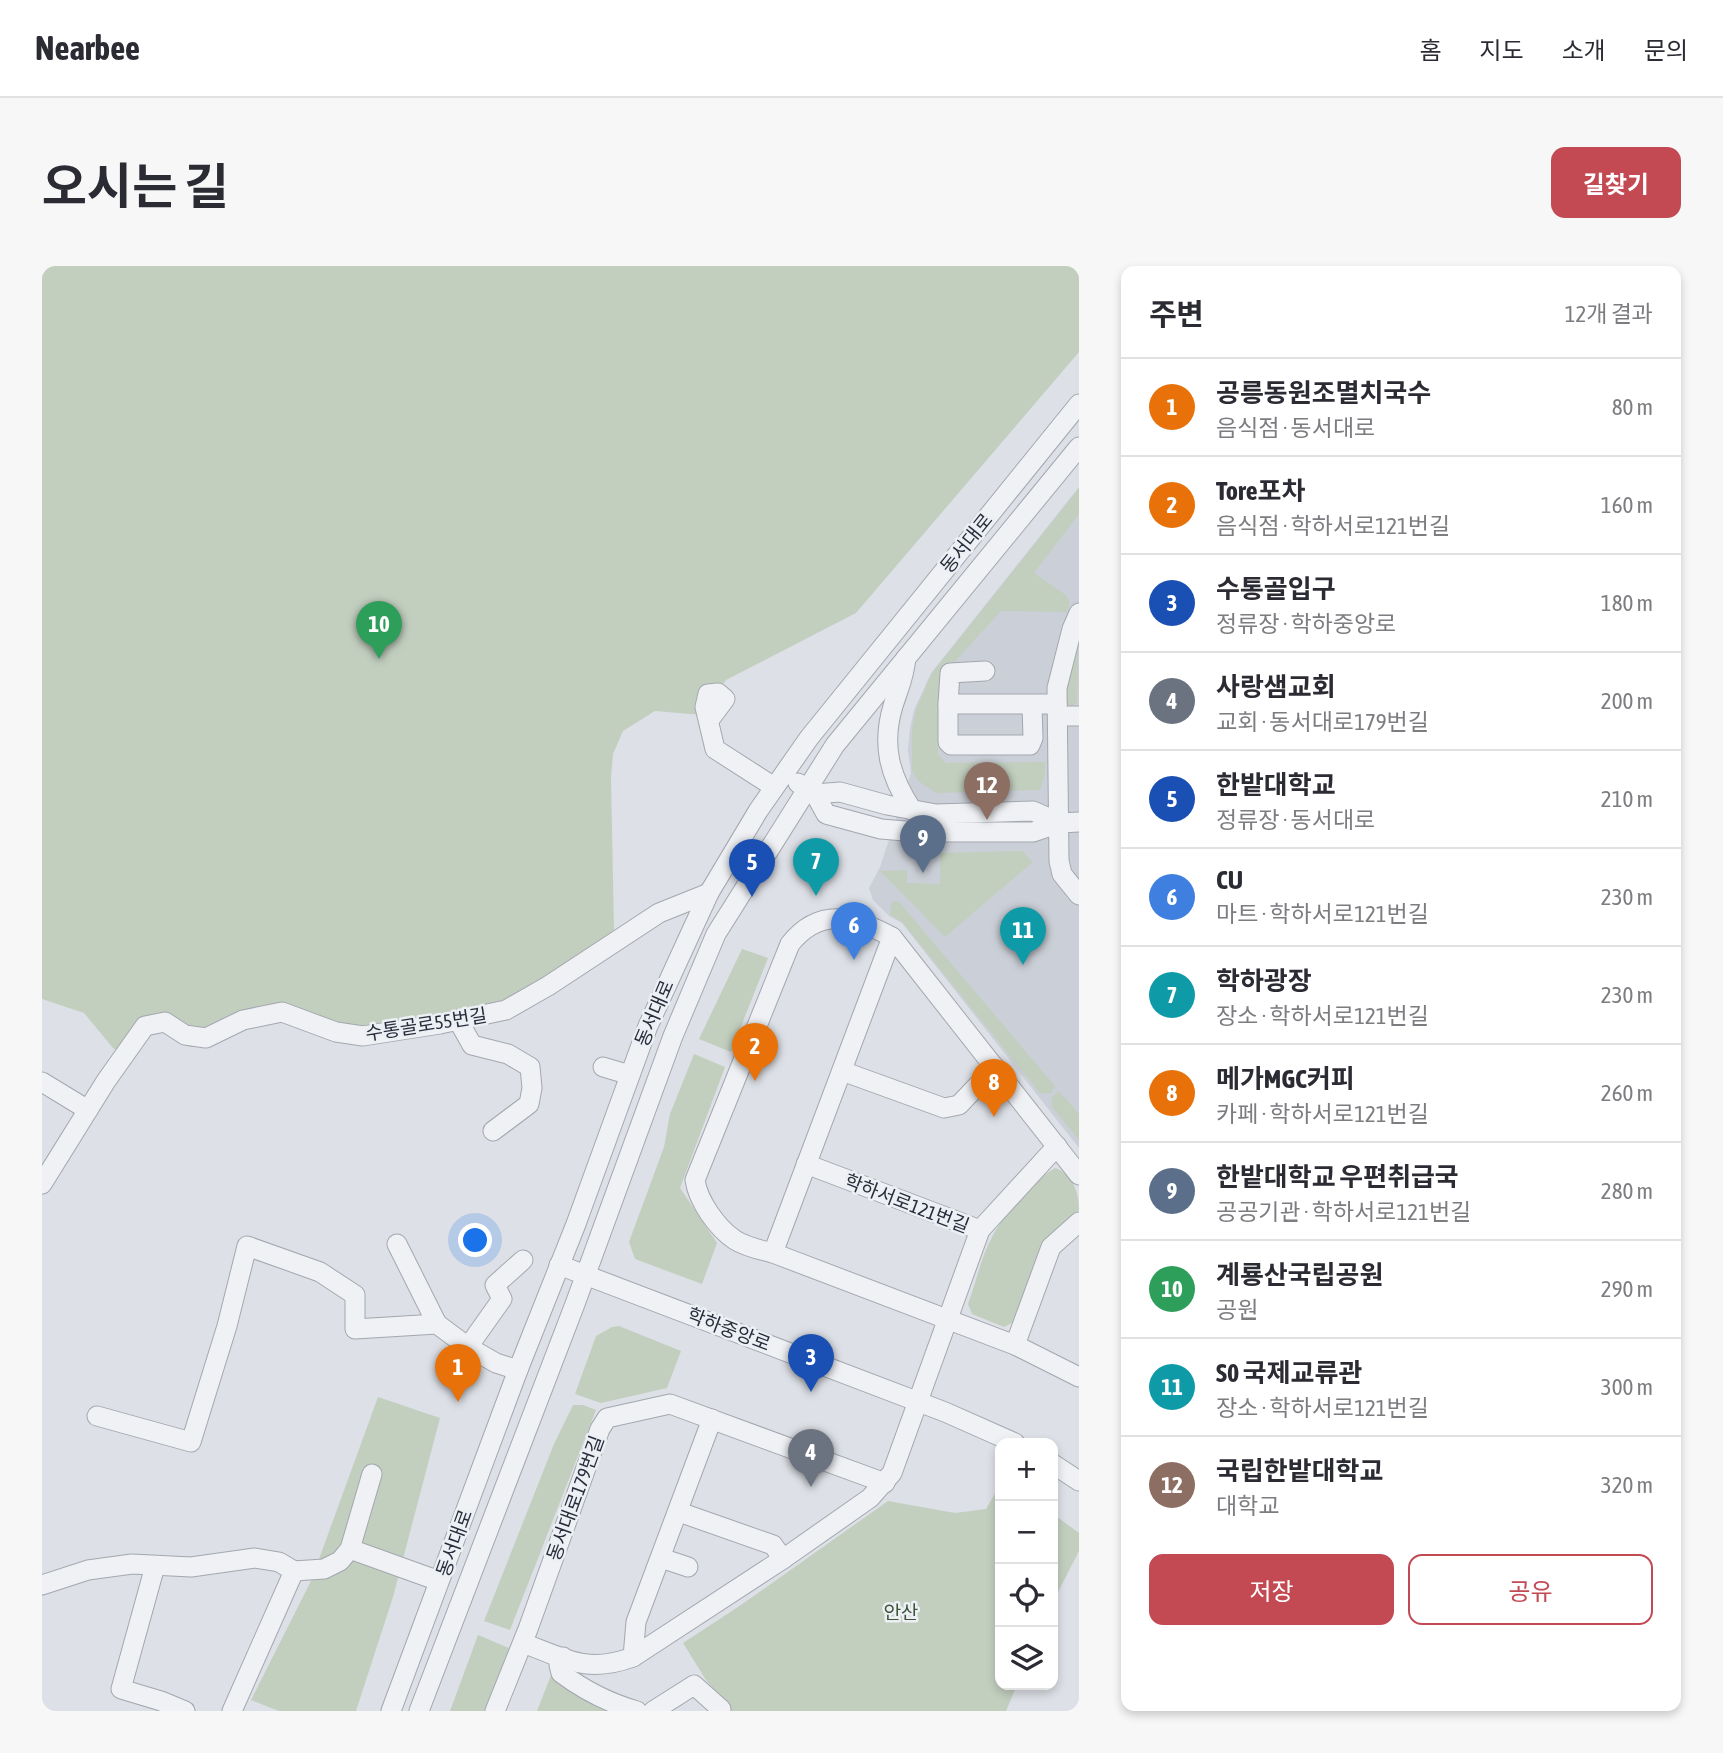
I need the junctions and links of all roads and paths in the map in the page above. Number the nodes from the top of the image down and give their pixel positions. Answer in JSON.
{"nodes":[{"id":1,"x":1079,"y":404,"type":"edge"},
{"id":2,"x":1079,"y":447,"type":"edge"},
{"id":3,"x":1079,"y":613,"type":"edge"},
{"id":4,"x":906,"y":657,"type":"junction"},
{"id":5,"x":985,"y":671,"type":"dead end"},
{"id":6,"x":948,"y":704,"type":"junction"},
{"id":7,"x":1032,"y":705,"type":"junction"},
{"id":8,"x":1057,"y":710,"type":"junction"},
{"id":9,"x":1079,"y":716,"type":"edge"},
{"id":10,"x":710,"y":719,"type":"dead end"},
{"id":11,"x":779,"y":780,"type":"junction"},
{"id":12,"x":811,"y":791,"type":"junction"},
{"id":13,"x":912,"y":810,"type":"junction"},
{"id":14,"x":1070,"y":822,"type":"edge"},
{"id":15,"x":709,"y":893,"type":"junction"},
{"id":16,"x":1079,"y":895,"type":"edge"},
{"id":17,"x":892,"y":937,"type":"junction"},
{"id":18,"x":458,"y":1020,"type":"junction"},
{"id":19,"x":995,"y":1066,"type":"junction"},
{"id":20,"x":603,"y":1067,"type":"dead end"},
{"id":21,"x":842,"y":1071,"type":"junction"},
{"id":22,"x":630,"y":1076,"type":"junction"},
{"id":23,"x":42,"y":1082,"type":"edge"},
{"id":24,"x":88,"y":1110,"type":"junction"},
{"id":25,"x":493,"y":1131,"type":"dead end"},
{"id":26,"x":1057,"y":1146,"type":"junction"},
{"id":27,"x":807,"y":1164,"type":"junction"},
{"id":28,"x":1079,"y":1175,"type":"edge"},
{"id":29,"x":42,"y":1184,"type":"edge"},
{"id":30,"x":1079,"y":1222,"type":"edge"},
{"id":31,"x":980,"y":1230,"type":"junction"},
{"id":32,"x":397,"y":1244,"type":"dead end"},
{"id":33,"x":773,"y":1253,"type":"junction"},
{"id":34,"x":523,"y":1260,"type":"dead end"},
{"id":35,"x":559,"y":1265,"type":"junction"},
{"id":36,"x":586,"y":1274,"type":"junction"},
{"id":37,"x":947,"y":1319,"type":"junction"},
{"id":38,"x":437,"y":1324,"type":"junction"},
{"id":39,"x":1015,"y":1345,"type":"junction"},
{"id":40,"x":468,"y":1347,"type":"junction"},
{"id":41,"x":518,"y":1370,"type":"junction"},
{"id":42,"x":1079,"y":1377,"type":"edge"},
{"id":43,"x":918,"y":1402,"type":"junction"},
{"id":44,"x":97,"y":1416,"type":"dead end"},
{"id":45,"x":712,"y":1419,"type":"junction"},
{"id":46,"x":1003,"y":1438,"type":"edge"},
{"id":47,"x":1058,"y":1467,"type":"edge"},
{"id":48,"x":372,"y":1474,"type":"dead end"},
{"id":49,"x":1079,"y":1481,"type":"edge"},
{"id":50,"x":885,"y":1483,"type":"junction"},
{"id":51,"x":678,"y":1512,"type":"junction"},
{"id":52,"x":350,"y":1549,"type":"junction"},
{"id":53,"x":660,"y":1558,"type":"junction"},
{"id":54,"x":783,"y":1559,"type":"junction"},
{"id":55,"x":155,"y":1566,"type":"junction"},
{"id":56,"x":688,"y":1567,"type":"dead end"},
{"id":57,"x":294,"y":1571,"type":"junction"},
{"id":58,"x":439,"y":1581,"type":"junction"},
{"id":59,"x":42,"y":1585,"type":"edge"},
{"id":60,"x":523,"y":1643,"type":"junction"},
{"id":61,"x":563,"y":1657,"type":"junction"},
{"id":62,"x":633,"y":1657,"type":"junction"},
{"id":63,"x":721,"y":1709,"type":"dead end"},
{"id":64,"x":185,"y":1711,"type":"edge"},
{"id":65,"x":232,"y":1711,"type":"edge"},
{"id":66,"x":391,"y":1711,"type":"edge"},
{"id":67,"x":419,"y":1711,"type":"edge"},
{"id":68,"x":495,"y":1711,"type":"edge"},
{"id":69,"x":637,"y":1711,"type":"edge"},
{"id":70,"x":653,"y":1711,"type":"edge"}],
"edges":[{"from":1,"to":11,"type":"street","name":"동서대로"},
{"from":2,"to":4,"type":"street","name":"동서대로"},
{"from":3,"to":8,"type":"street"},
{"from":4,"to":12,"type":"street","name":"동서대로"},
{"from":4,"to":13,"type":"street"},
{"from":5,"to":6,"type":"street"},
{"from":6,"to":7,"type":"street"},
{"from":6,"to":7,"type":"street"},
{"from":7,"to":8,"type":"street"},
{"from":8,"to":9,"type":"street"},
{"from":8,"to":14,"type":"street"},
{"from":10,"to":11,"type":"street"},
{"from":11,"to":12,"type":"street"},
{"from":11,"to":15,"type":"street","name":"동서대로"},
{"from":12,"to":13,"type":"street"},
{"from":12,"to":14,"type":"street"},
{"from":12,"to":36,"type":"street","name":"동서대로"},
{"from":13,"to":14,"type":"street"},
{"from":14,"to":16,"type":"street"},
{"from":15,"to":18,"type":"street","name":"수통골로55번길"},
{"from":15,"to":22,"type":"street","name":"동서대로"},
{"from":17,"to":19,"type":"street"},
{"from":17,"to":21,"type":"street"},
{"from":17,"to":33,"type":"street"},
{"from":18,"to":24,"type":"street","name":"수통골로55번길"},
{"from":18,"to":25,"type":"street"},
{"from":19,"to":21,"type":"street"},
{"from":19,"to":26,"type":"street"},
{"from":20,"to":22,"type":"street"},
{"from":21,"to":27,"type":"street"},
{"from":22,"to":35,"type":"street","name":"동서대로"},
{"from":23,"to":24,"type":"street"},
{"from":24,"to":29,"type":"street","name":"수통골로55번길"},
{"from":26,"to":28,"type":"street"},
{"from":26,"to":31,"type":"street","name":"학하서로121번길"},
{"from":27,"to":31,"type":"street","name":"학하서로121번길"},
{"from":27,"to":33,"type":"street"},
{"from":30,"to":39,"type":"street"},
{"from":31,"to":37,"type":"street"},
{"from":32,"to":38,"type":"street"},
{"from":33,"to":37,"type":"street"},
{"from":34,"to":40,"type":"street"},
{"from":35,"to":36,"type":"street","name":"학하중앙로"},
{"from":35,"to":41,"type":"street","name":"동서대로"},
{"from":36,"to":43,"type":"street","name":"학하중앙로"},
{"from":36,"to":67,"type":"street","name":"동서대로"},
{"from":37,"to":39,"type":"street"},
{"from":37,"to":43,"type":"street"},
{"from":38,"to":40,"type":"street"},
{"from":38,"to":44,"type":"street"},
{"from":39,"to":42,"type":"street"},
{"from":40,"to":41,"type":"street"},
{"from":41,"to":58,"type":"street","name":"동서대로"},
{"from":43,"to":46,"type":"street","name":"학하중앙로"},
{"from":43,"to":50,"type":"street"},
{"from":45,"to":50,"type":"street","name":"동서대로179번길"},
{"from":45,"to":51,"type":"street"},
{"from":45,"to":60,"type":"street","name":"동서대로179번길"},
{"from":47,"to":49,"type":"street"},
{"from":48,"to":52,"type":"street"},
{"from":50,"to":54,"type":"street"},
{"from":51,"to":53,"type":"street"},
{"from":51,"to":54,"type":"street"},
{"from":52,"to":57,"type":"street"},
{"from":52,"to":58,"type":"street"},
{"from":53,"to":56,"type":"street"},
{"from":53,"to":62,"type":"street"},
{"from":54,"to":62,"type":"street"},
{"from":55,"to":57,"type":"street"},
{"from":55,"to":59,"type":"street"},
{"from":55,"to":64,"type":"street"},
{"from":57,"to":65,"type":"street"},
{"from":58,"to":66,"type":"street","name":"동서대로"},
{"from":60,"to":61,"type":"street"},
{"from":60,"to":68,"type":"street","name":"동서대로179번길"},
{"from":61,"to":62,"type":"street"},
{"from":61,"to":69,"type":"street"},
{"from":63,"to":70,"type":"street"}]}
